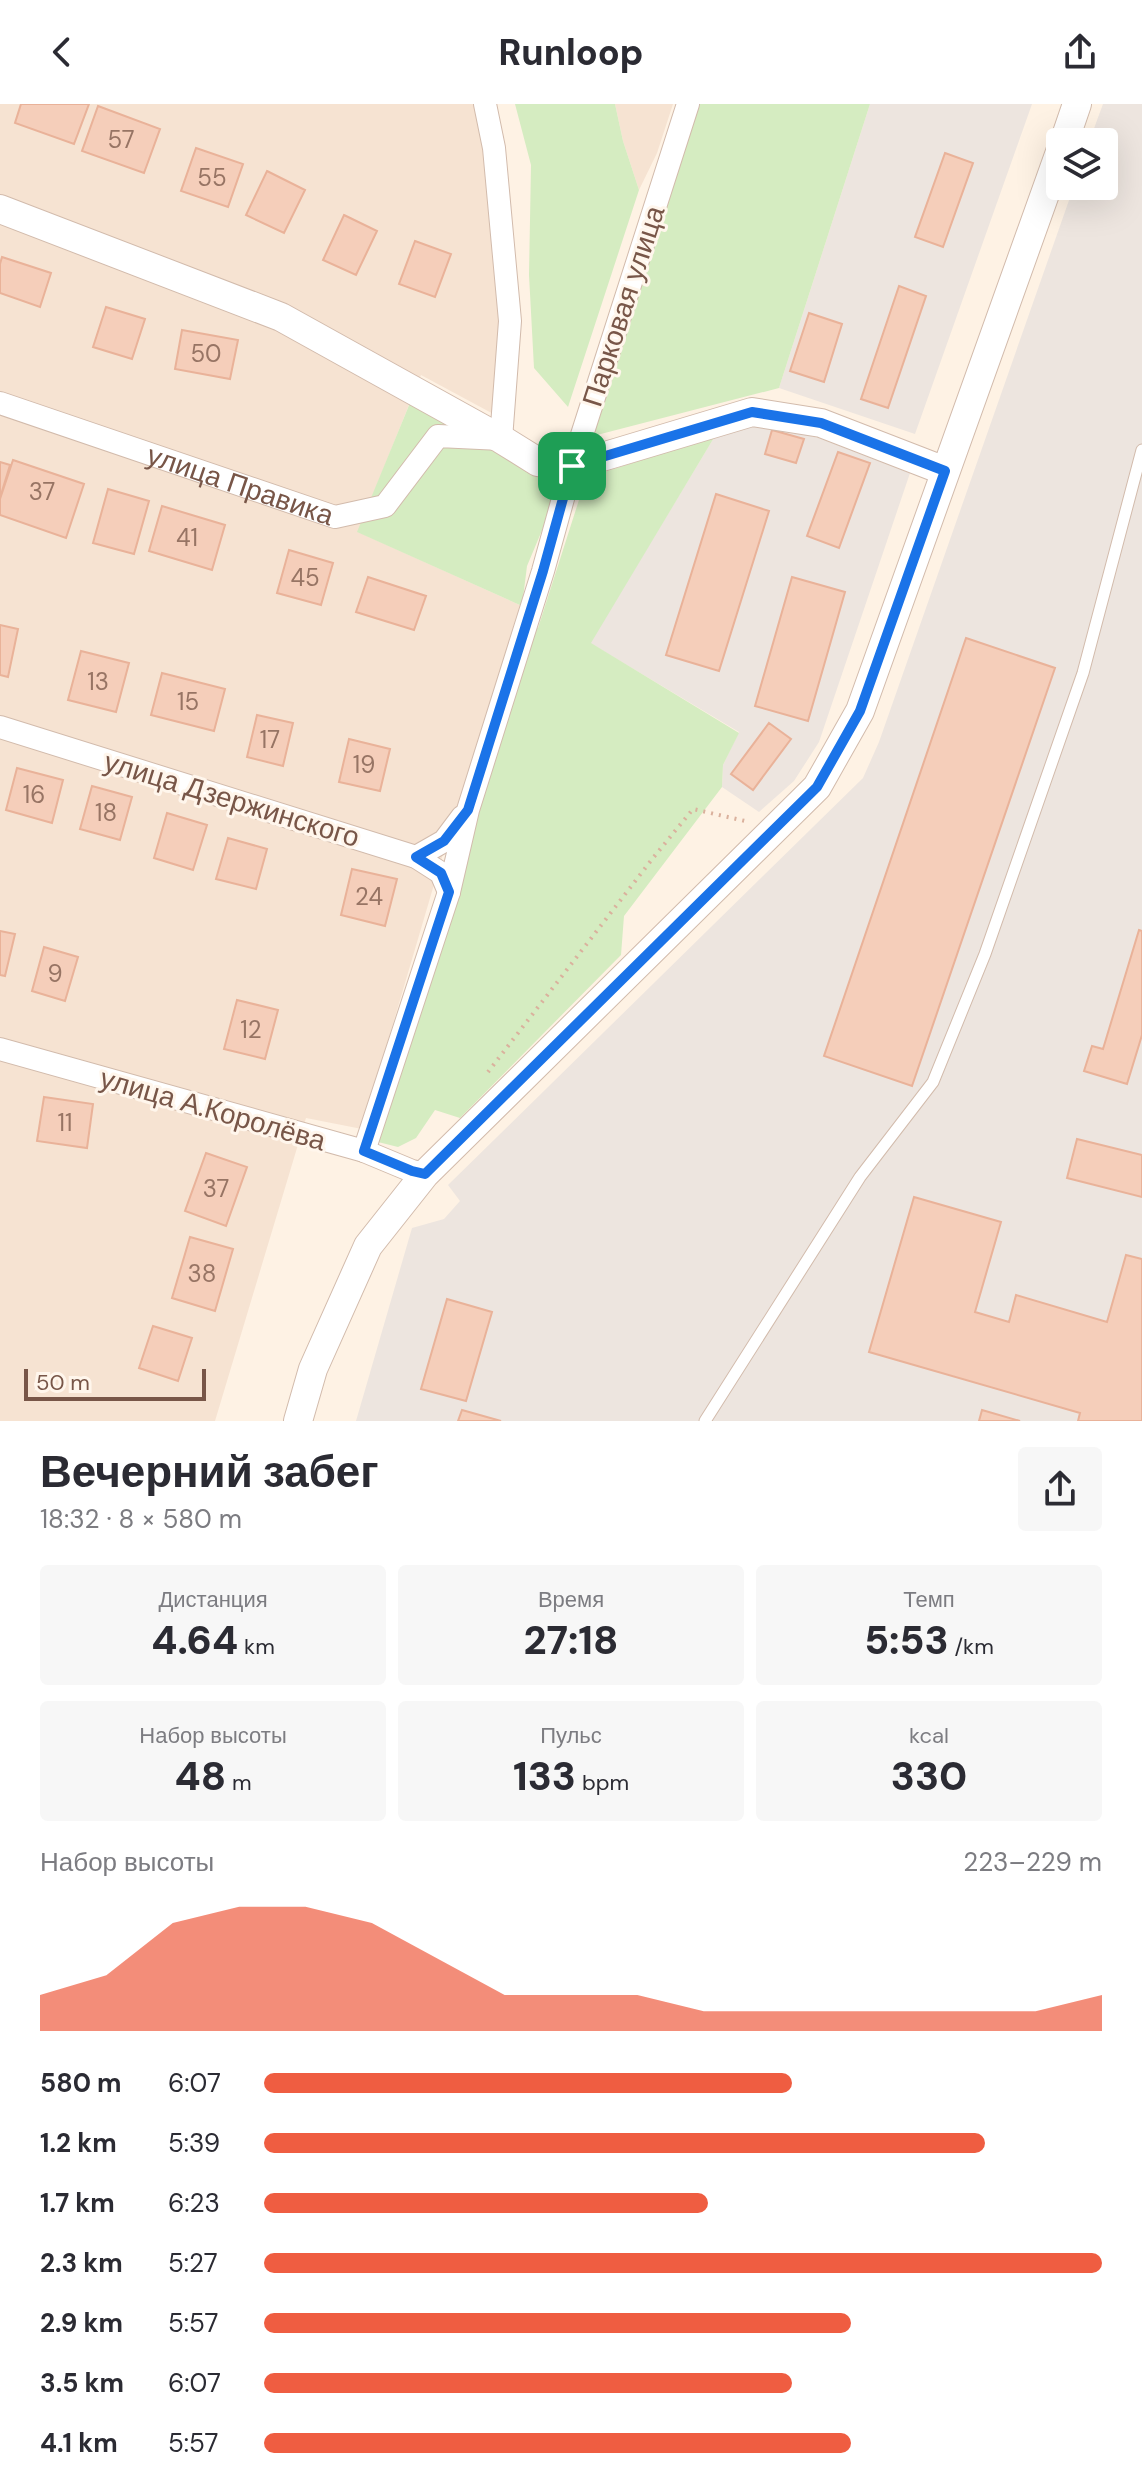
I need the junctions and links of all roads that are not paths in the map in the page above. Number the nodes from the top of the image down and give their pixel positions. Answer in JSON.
{"nodes":[{"id":1,"x":485,"y":104,"type":"edge"},
{"id":2,"x":688,"y":104,"type":"edge"},
{"id":3,"x":1077,"y":104,"type":"edge"},
{"id":4,"x":1069,"y":128,"type":"edge"},
{"id":5,"x":1046,"y":191,"type":"edge"},
{"id":6,"x":0,"y":209,"type":"edge"},
{"id":7,"x":0,"y":403,"type":"edge"},
{"id":8,"x":501,"y":439,"type":"junction"},
{"id":9,"x":1142,"y":450,"type":"edge"},
{"id":10,"x":572,"y":466,"type":"junction"},
{"id":11,"x":945,"y":471,"type":"junction"},
{"id":12,"x":0,"y":727,"type":"edge"},
{"id":13,"x":468,"y":810,"type":"junction"},
{"id":14,"x":416,"y":857,"type":"junction"},
{"id":15,"x":449,"y":892,"type":"junction"},
{"id":16,"x":0,"y":1049,"type":"edge"},
{"id":17,"x":364,"y":1151,"type":"junction"},
{"id":18,"x":425,"y":1174,"type":"junction"},
{"id":19,"x":298,"y":1421,"type":"edge"},
{"id":20,"x":705,"y":1421,"type":"edge"}],
"edges":[{"from":1,"to":8,"type":"street"},
{"from":2,"to":10,"type":"street","name":"Парковая улица"},
{"from":3,"to":4,"type":"street"},
{"from":5,"to":11,"type":"street"},
{"from":6,"to":8,"type":"street","name":"улица Правика"},
{"from":7,"to":8,"type":"street","name":"улица Правика"},
{"from":8,"to":10,"type":"street","name":"улица Правика"},
{"from":9,"to":20,"type":"lane"},
{"from":10,"to":11,"type":"street","name":"улица Правика"},
{"from":10,"to":13,"type":"street","name":"Парковая улица"},
{"from":11,"to":18,"type":"street"},
{"from":12,"to":14,"type":"street","name":"улица Дзержинского"},
{"from":13,"to":14,"type":"street"},
{"from":13,"to":15,"type":"street","name":"Парковая улица"},
{"from":14,"to":15,"type":"street","name":"улица Дзержинского"},
{"from":15,"to":17,"type":"street","name":"Парковая улица"},
{"from":16,"to":17,"type":"street","name":"улица А.Королёва"},
{"from":17,"to":18,"type":"street","name":"улица А.Королёва"},
{"from":18,"to":19,"type":"street"}]}
